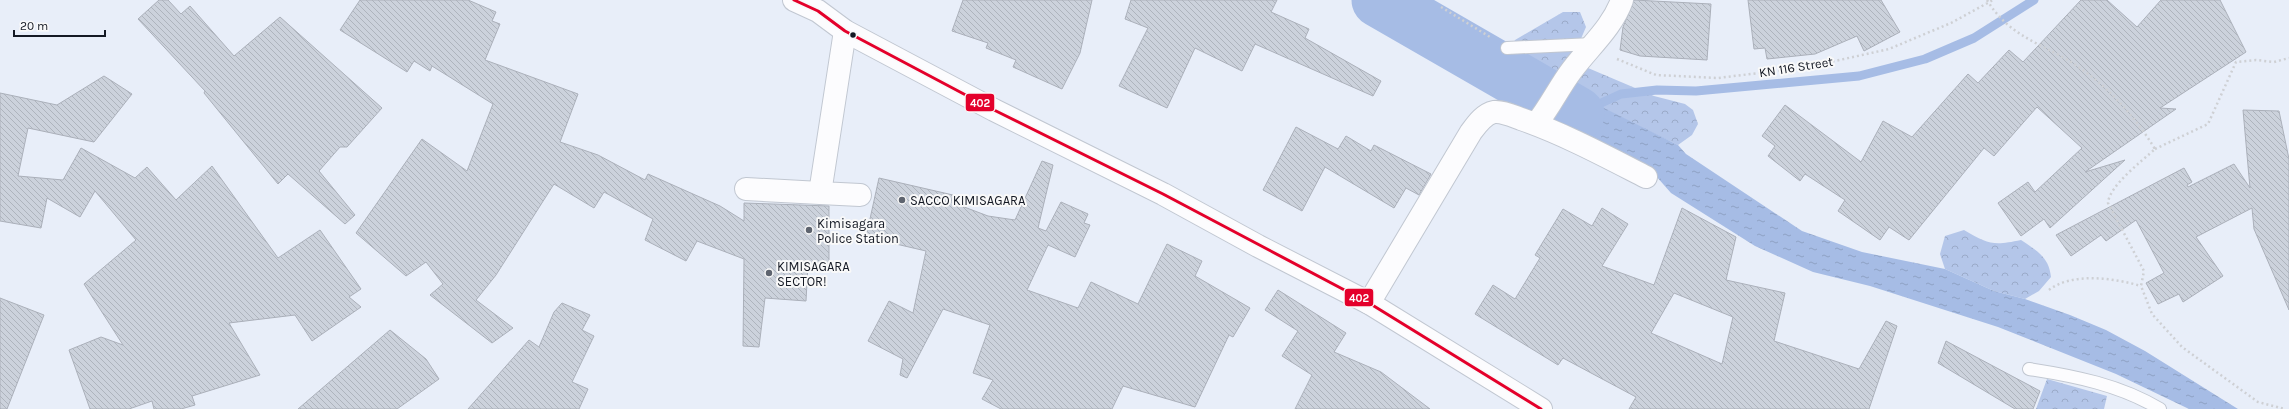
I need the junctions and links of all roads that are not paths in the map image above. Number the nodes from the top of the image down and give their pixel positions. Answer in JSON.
{"nodes":[{"id":1,"x":794,"y":0,"type":"edge"},
{"id":2,"x":1622,"y":0,"type":"edge"},
{"id":3,"x":845,"y":31,"type":"junction"},
{"id":4,"x":1595,"y":44,"type":"junction"},
{"id":5,"x":1507,"y":48,"type":"road end"},
{"id":6,"x":1540,"y":119,"type":"junction"},
{"id":7,"x":1646,"y":176,"type":"dead end"},
{"id":8,"x":746,"y":189,"type":"dead end"},
{"id":9,"x":820,"y":192,"type":"junction"},
{"id":10,"x":860,"y":195,"type":"dead end"},
{"id":11,"x":1370,"y":303,"type":"junction"},
{"id":12,"x":2029,"y":369,"type":"dead end"},
{"id":13,"x":1541,"y":409,"type":"edge"},
{"id":14,"x":2160,"y":409,"type":"edge"}],
"edges":[{"from":1,"to":3,"type":"main road"},
{"from":2,"to":4,"type":"main road"},
{"from":3,"to":9,"type":"main road"},
{"from":3,"to":11,"type":"main road"},
{"from":4,"to":5,"type":"lane"},
{"from":4,"to":6,"type":"main road"},
{"from":6,"to":7,"type":"main road"},
{"from":6,"to":11,"type":"main road"},
{"from":8,"to":9,"type":"main road"},
{"from":9,"to":10,"type":"main road"},
{"from":11,"to":13,"type":"main road"},
{"from":12,"to":14,"type":"lane"}]}
